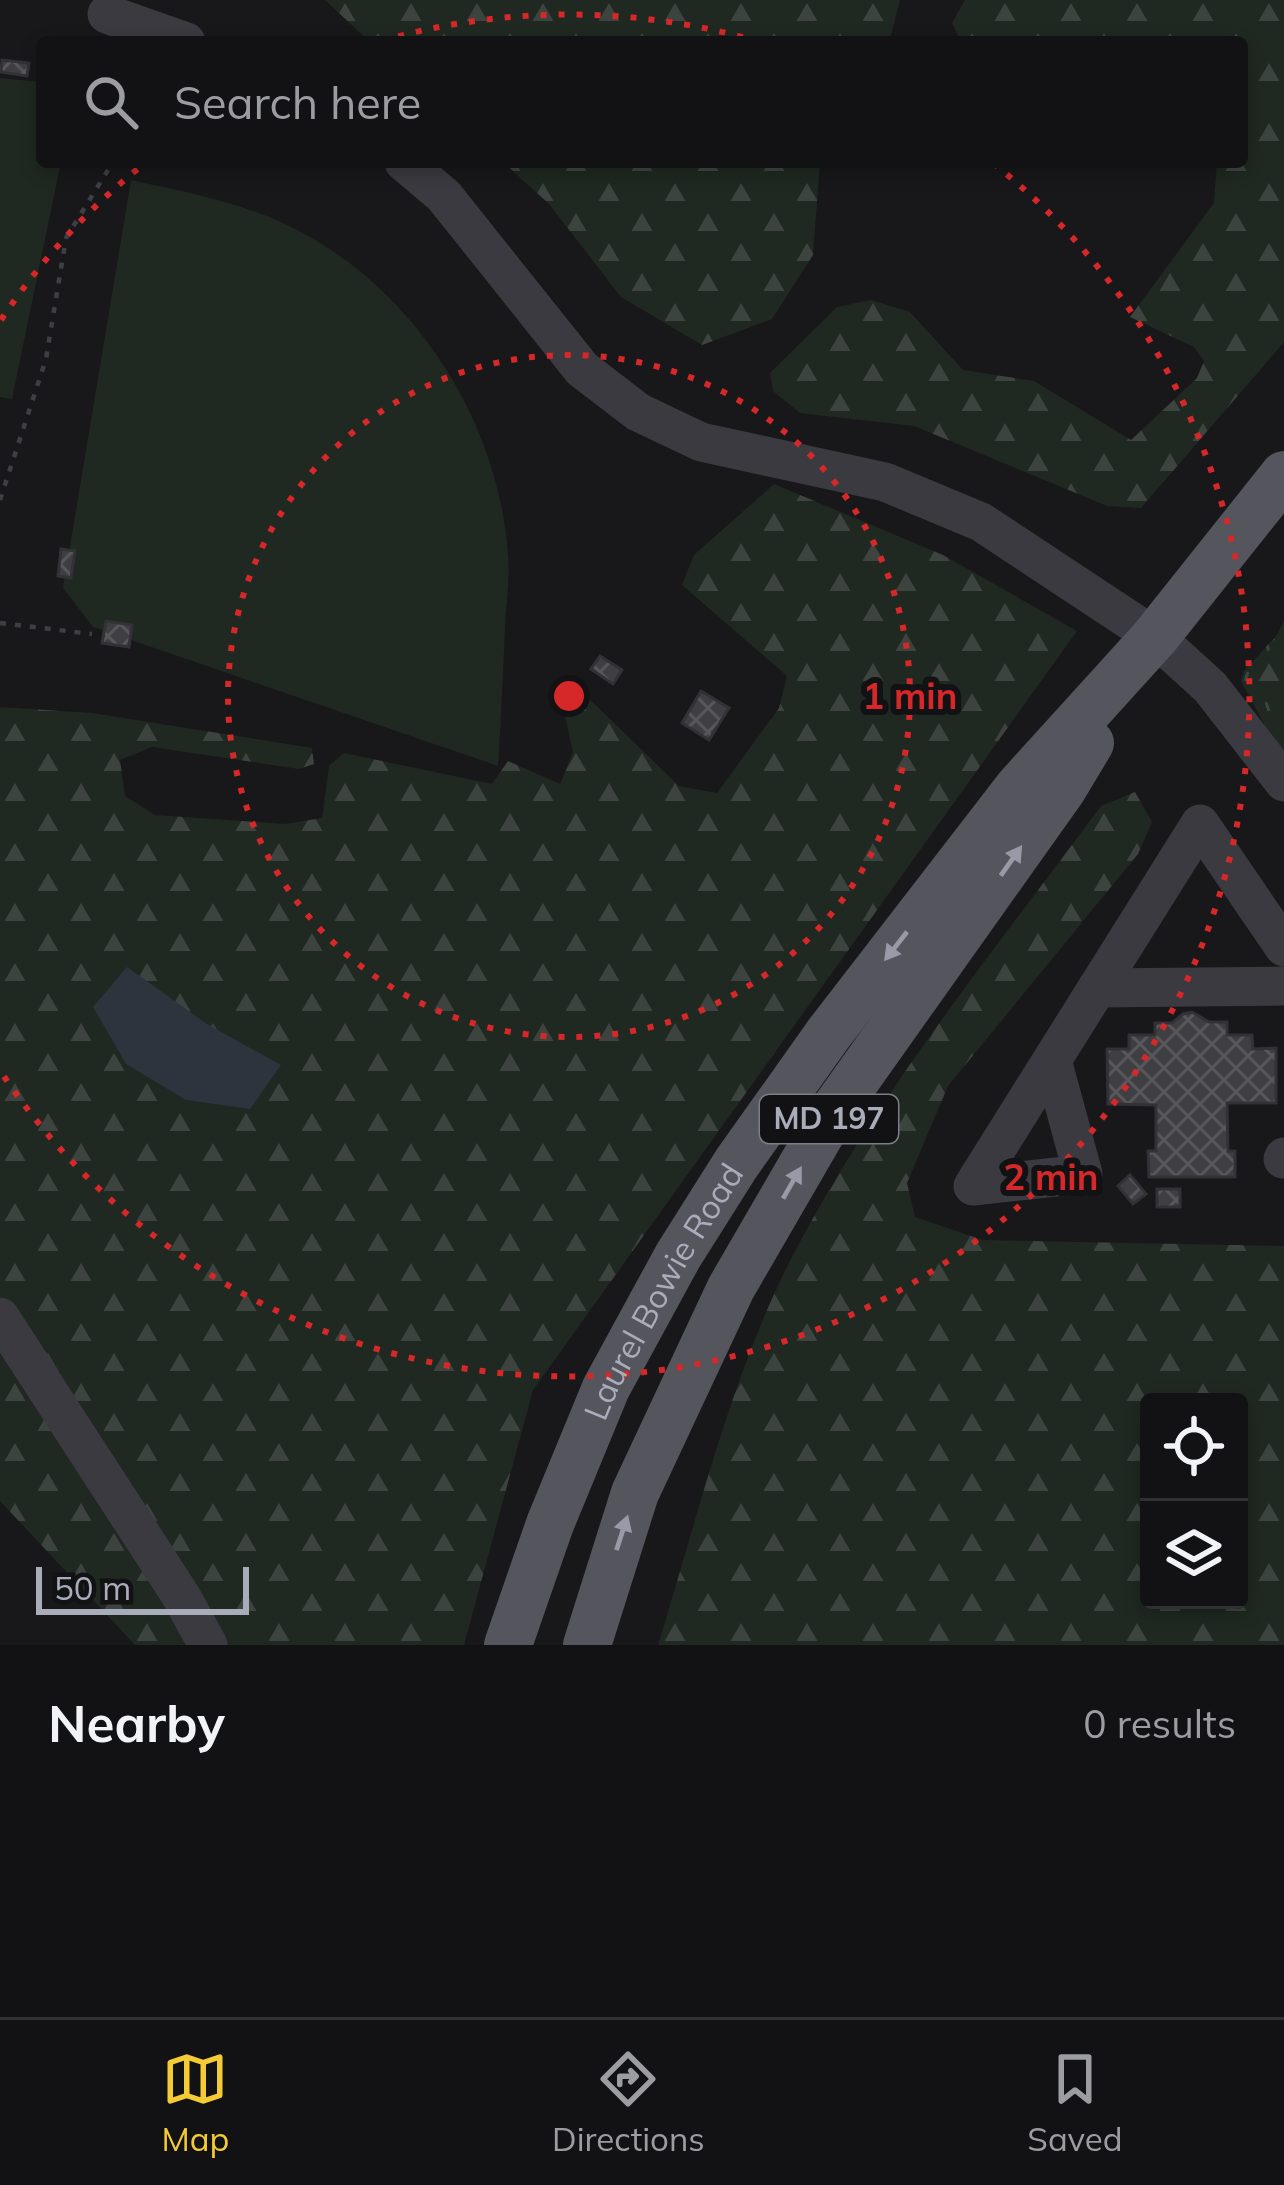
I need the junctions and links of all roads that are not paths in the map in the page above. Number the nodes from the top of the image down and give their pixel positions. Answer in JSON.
{"nodes":[{"id":1,"x":107,"y":14,"type":"dead end"},
{"id":2,"x":169,"y":36,"type":"edge"},
{"id":3,"x":411,"y":168,"type":"edge"},
{"id":4,"x":1284,"y":475,"type":"edge"},
{"id":5,"x":1155,"y":637,"type":"junction"},
{"id":6,"x":1284,"y":782,"type":"edge"},
{"id":7,"x":1284,"y":947,"type":"edge"},
{"id":8,"x":1284,"y":986,"type":"edge"},
{"id":9,"x":1097,"y":988,"type":"junction"},
{"id":10,"x":1052,"y":1060,"type":"dead end"},
{"id":11,"x":0,"y":1317,"type":"edge"},
{"id":12,"x":208,"y":1645,"type":"edge"},
{"id":13,"x":508,"y":1645,"type":"edge"},
{"id":14,"x":587,"y":1645,"type":"edge"}],
"edges":[{"from":1,"to":2,"type":"street"},
{"from":3,"to":5,"type":"street"},
{"from":4,"to":5,"type":"main road","name":"Laurel Bowie Road","number":"MD 197"},
{"from":5,"to":6,"type":"street"},
{"from":5,"to":13,"type":"main road","name":"Laurel Bowie Road","number":"MD 197","one_way":true},
{"from":14,"to":5,"type":"main road","name":"Laurel Bowie Road","number":"MD 197","one_way":true},
{"from":7,"to":9,"type":"street"},
{"from":8,"to":9,"type":"street"},
{"from":9,"to":10,"type":"street"},
{"from":11,"to":12,"type":"street"}]}
